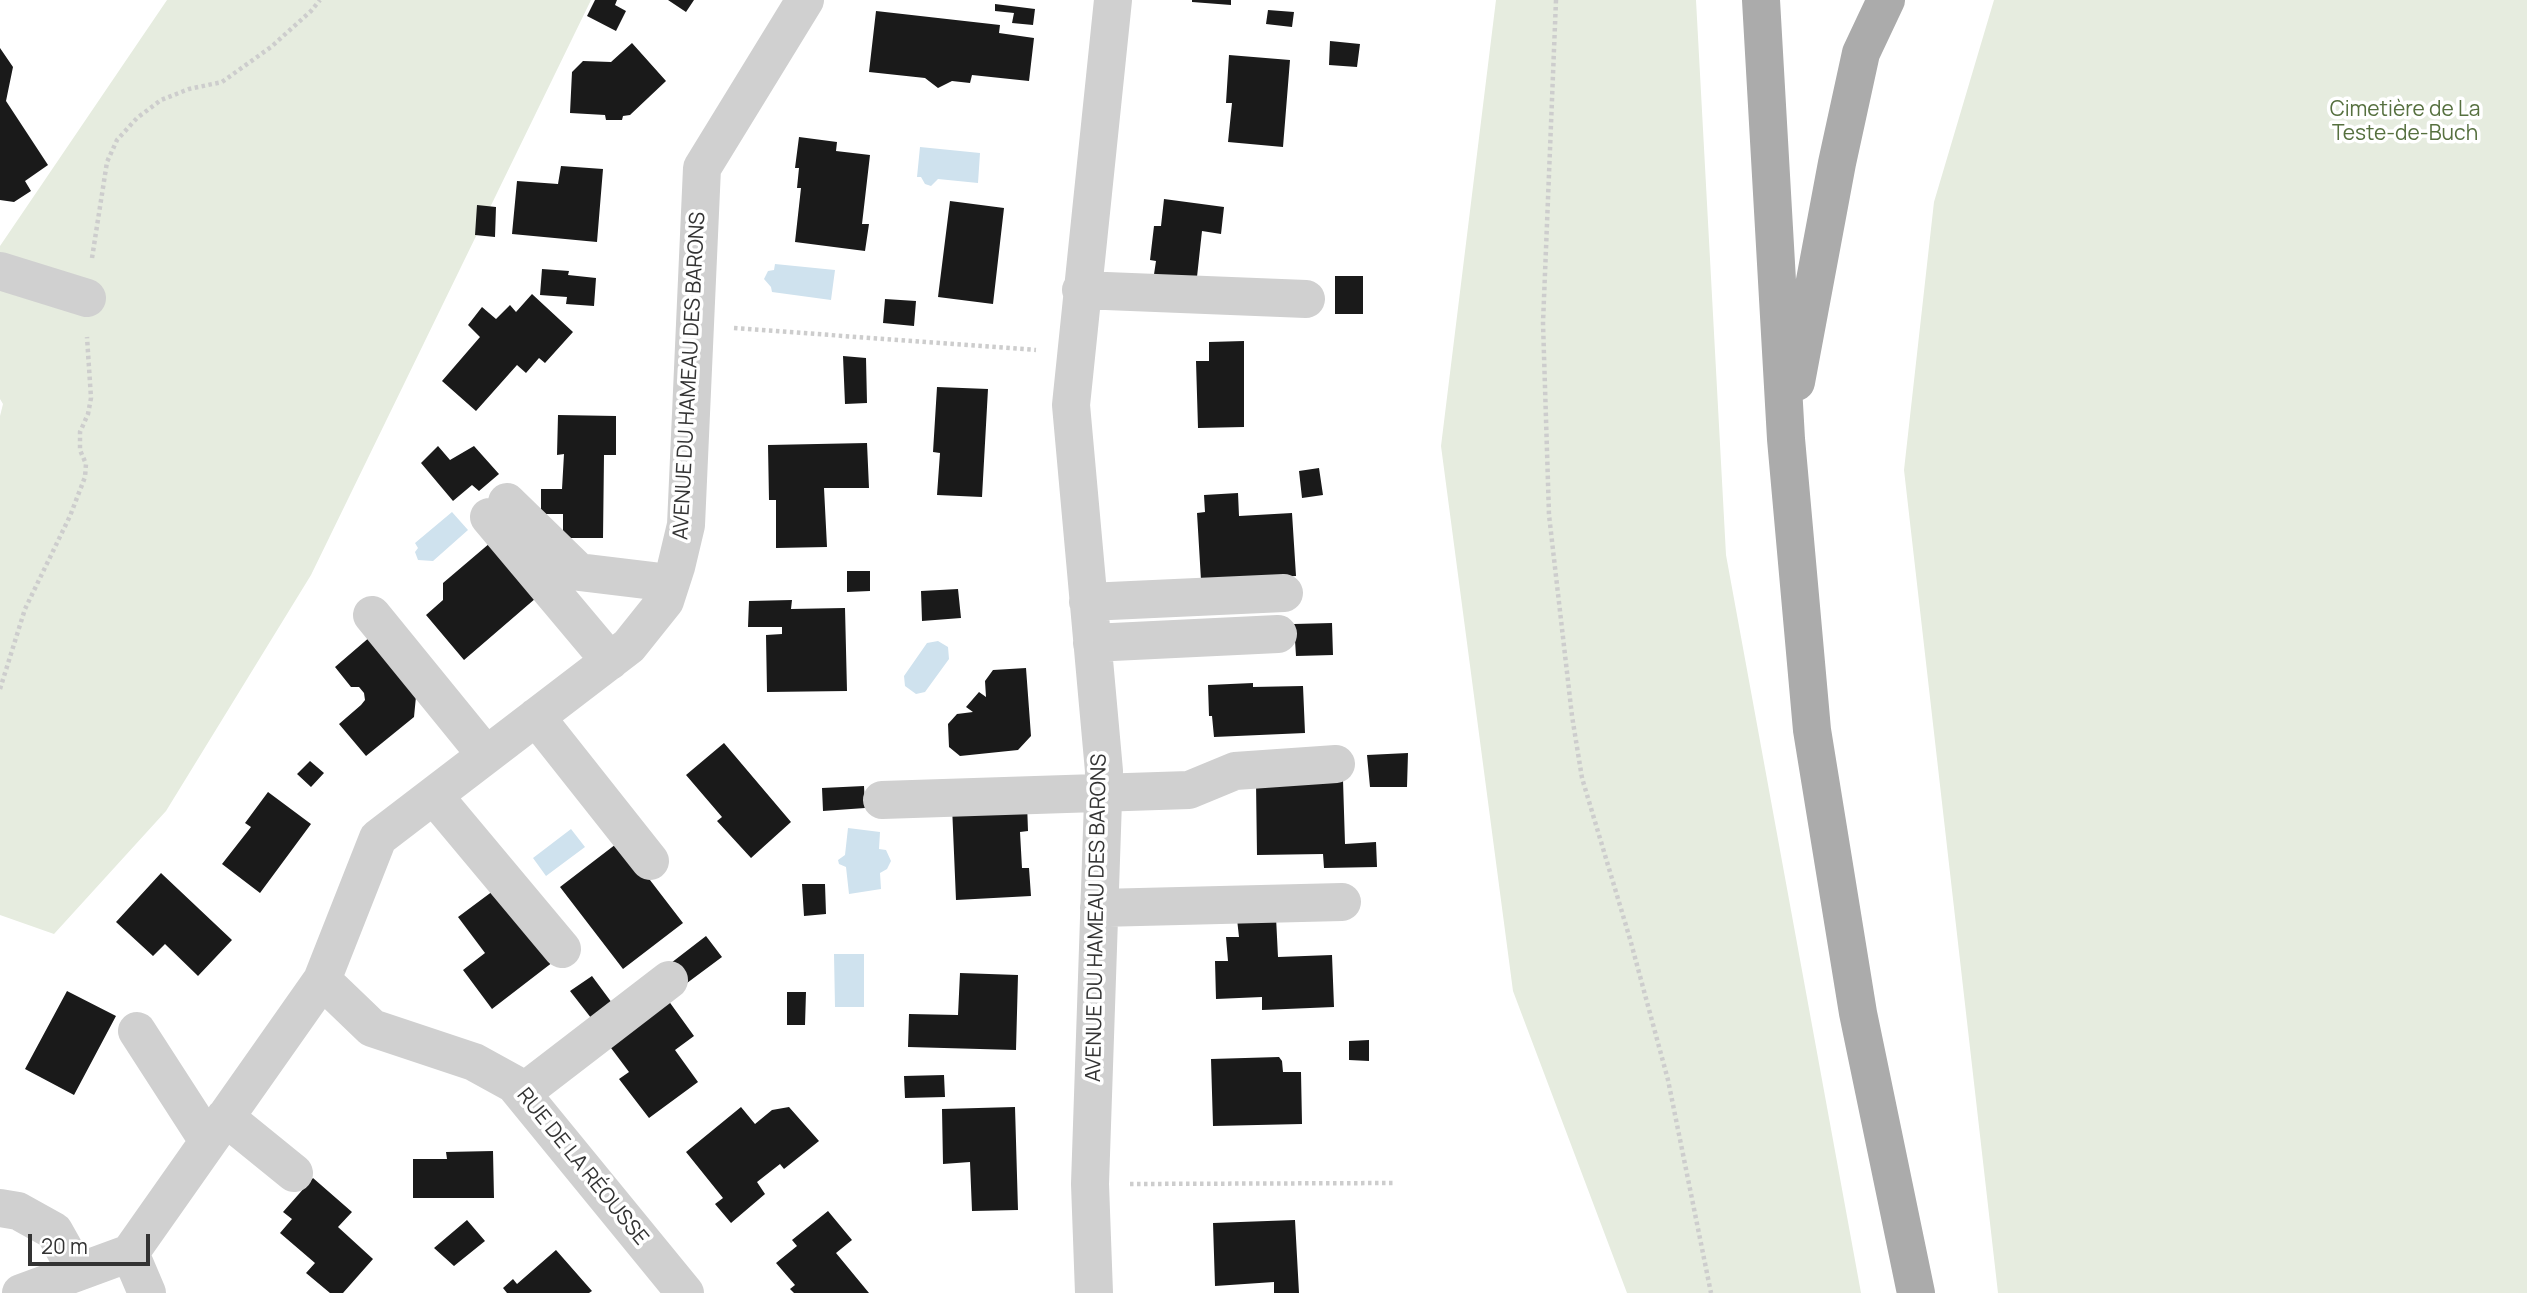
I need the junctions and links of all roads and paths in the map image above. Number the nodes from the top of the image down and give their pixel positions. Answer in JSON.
{"nodes":[{"id":1,"x":805,"y":0,"type":"edge"},
{"id":2,"x":1113,"y":0,"type":"edge"},
{"id":3,"x":1556,"y":0,"type":"edge"},
{"id":4,"x":1761,"y":0,"type":"edge"},
{"id":5,"x":1781,"y":0,"type":"edge"},
{"id":6,"x":1886,"y":0,"type":"edge"},
{"id":7,"x":1769,"y":160,"type":"junction"},
{"id":8,"x":0,"y":271,"type":"edge"},
{"id":9,"x":1081,"y":290,"type":"junction"},
{"id":10,"x":87,"y":298,"type":"dead end"},
{"id":11,"x":1306,"y":299,"type":"dead end"},
{"id":12,"x":695,"y":326,"type":"junction"},
{"id":13,"x":1075,"y":353,"type":"junction"},
{"id":14,"x":1786,"y":439,"type":"junction"},
{"id":15,"x":670,"y":583,"type":"junction"},
{"id":16,"x":1284,"y":593,"type":"dead end"},
{"id":17,"x":1088,"y":602,"type":"junction"},
{"id":18,"x":372,"y":615,"type":"dead end"},
{"id":19,"x":1278,"y":634,"type":"dead end"},
{"id":20,"x":1092,"y":643,"type":"junction"},
{"id":21,"x":610,"y":661,"type":"junction"},
{"id":22,"x":536,"y":717,"type":"junction"},
{"id":23,"x":486,"y":755,"type":"junction"},
{"id":24,"x":1336,"y":764,"type":"dead end"},
{"id":25,"x":1103,"y":793,"type":"junction"},
{"id":26,"x":434,"y":796,"type":"junction"},
{"id":27,"x":882,"y":800,"type":"dead end"},
{"id":28,"x":650,"y":861,"type":"dead end"},
{"id":29,"x":1342,"y":902,"type":"dead end"},
{"id":30,"x":1099,"y":908,"type":"junction"},
{"id":31,"x":562,"y":949,"type":"dead end"},
{"id":32,"x":322,"y":979,"type":"junction"},
{"id":33,"x":669,"y":979,"type":"dead end"},
{"id":34,"x":136,"y":1031,"type":"dead end"},
{"id":35,"x":522,"y":1093,"type":"junction"},
{"id":36,"x":217,"y":1129,"type":"junction"},
{"id":37,"x":294,"y":1173,"type":"dead end"},
{"id":38,"x":1395,"y":1183,"type":"dead end"},
{"id":39,"x":1090,"y":1184,"type":"junction"},
{"id":40,"x":0,"y":1208,"type":"edge"},
{"id":41,"x":130,"y":1253,"type":"junction"},
{"id":42,"x":77,"y":1272,"type":"junction"},
{"id":43,"x":21,"y":1293,"type":"edge"},
{"id":44,"x":147,"y":1293,"type":"edge"},
{"id":45,"x":685,"y":1293,"type":"edge"},
{"id":46,"x":1094,"y":1293,"type":"edge"},
{"id":47,"x":1710,"y":1293,"type":"edge"},
{"id":48,"x":1916,"y":1293,"type":"edge"}],
"edges":[{"from":1,"to":12,"type":"street","name":"AVENUE DU HAMEAU DES BARONS"},
{"from":2,"to":9,"type":"street","name":"AVENUE DU HAMEAU DES BARONS"},
{"from":3,"to":47,"type":"path"},
{"from":4,"to":7,"type":"main road"},
{"from":5,"to":7,"type":"main road"},
{"from":6,"to":14,"type":"main road"},
{"from":7,"to":14,"type":"main road"},
{"from":8,"to":10,"type":"street"},
{"from":9,"to":11,"type":"street"},
{"from":9,"to":13,"type":"street","name":"AVENUE DU HAMEAU DES BARONS"},
{"from":12,"to":13,"type":"path"},
{"from":12,"to":15,"type":"street","name":"AVENUE DU HAMEAU DES BARONS"},
{"from":13,"to":17,"type":"street","name":"AVENUE DU HAMEAU DES BARONS"},
{"from":14,"to":48,"type":"main road"},
{"from":15,"to":21,"type":"street","name":"AVENUE DU HAMEAU DES BARONS"},
{"from":15,"to":21,"type":"street"},
{"from":16,"to":17,"type":"street"},
{"from":17,"to":20,"type":"street","name":"AVENUE DU HAMEAU DES BARONS"},
{"from":18,"to":23,"type":"street"},
{"from":19,"to":20,"type":"street"},
{"from":20,"to":25,"type":"street","name":"AVENUE DU HAMEAU DES BARONS"},
{"from":21,"to":22,"type":"street","name":"AVENUE DU HAMEAU DES BARONS"},
{"from":22,"to":23,"type":"street","name":"AVENUE DU HAMEAU DES BARONS"},
{"from":22,"to":28,"type":"street"},
{"from":23,"to":26,"type":"street","name":"AVENUE DU HAMEAU DES BARONS"},
{"from":24,"to":25,"type":"street"},
{"from":25,"to":27,"type":"street"},
{"from":25,"to":30,"type":"street","name":"AVENUE DU HAMEAU DES BARONS"},
{"from":26,"to":31,"type":"street"},
{"from":26,"to":32,"type":"street","name":"AVENUE DU HAMEAU DES BARONS"},
{"from":29,"to":30,"type":"street"},
{"from":30,"to":39,"type":"street","name":"AVENUE DU HAMEAU DES BARONS"},
{"from":32,"to":35,"type":"street","name":"RUE DE LA RÉOUSSE"},
{"from":32,"to":36,"type":"street","name":"AVENUE DU HAMEAU DES BARONS"},
{"from":33,"to":35,"type":"street"},
{"from":34,"to":36,"type":"street"},
{"from":35,"to":45,"type":"street","name":"RUE DE LA RÉOUSSE"},
{"from":36,"to":37,"type":"street"},
{"from":36,"to":41,"type":"street","name":"AVENUE DU HAMEAU DES BARONS"},
{"from":38,"to":39,"type":"path"},
{"from":39,"to":46,"type":"street","name":"AVENUE DU HAMEAU DES BARONS"},
{"from":40,"to":42,"type":"street"},
{"from":41,"to":42,"type":"street"},
{"from":41,"to":44,"type":"street"},
{"from":42,"to":43,"type":"street"}]}
